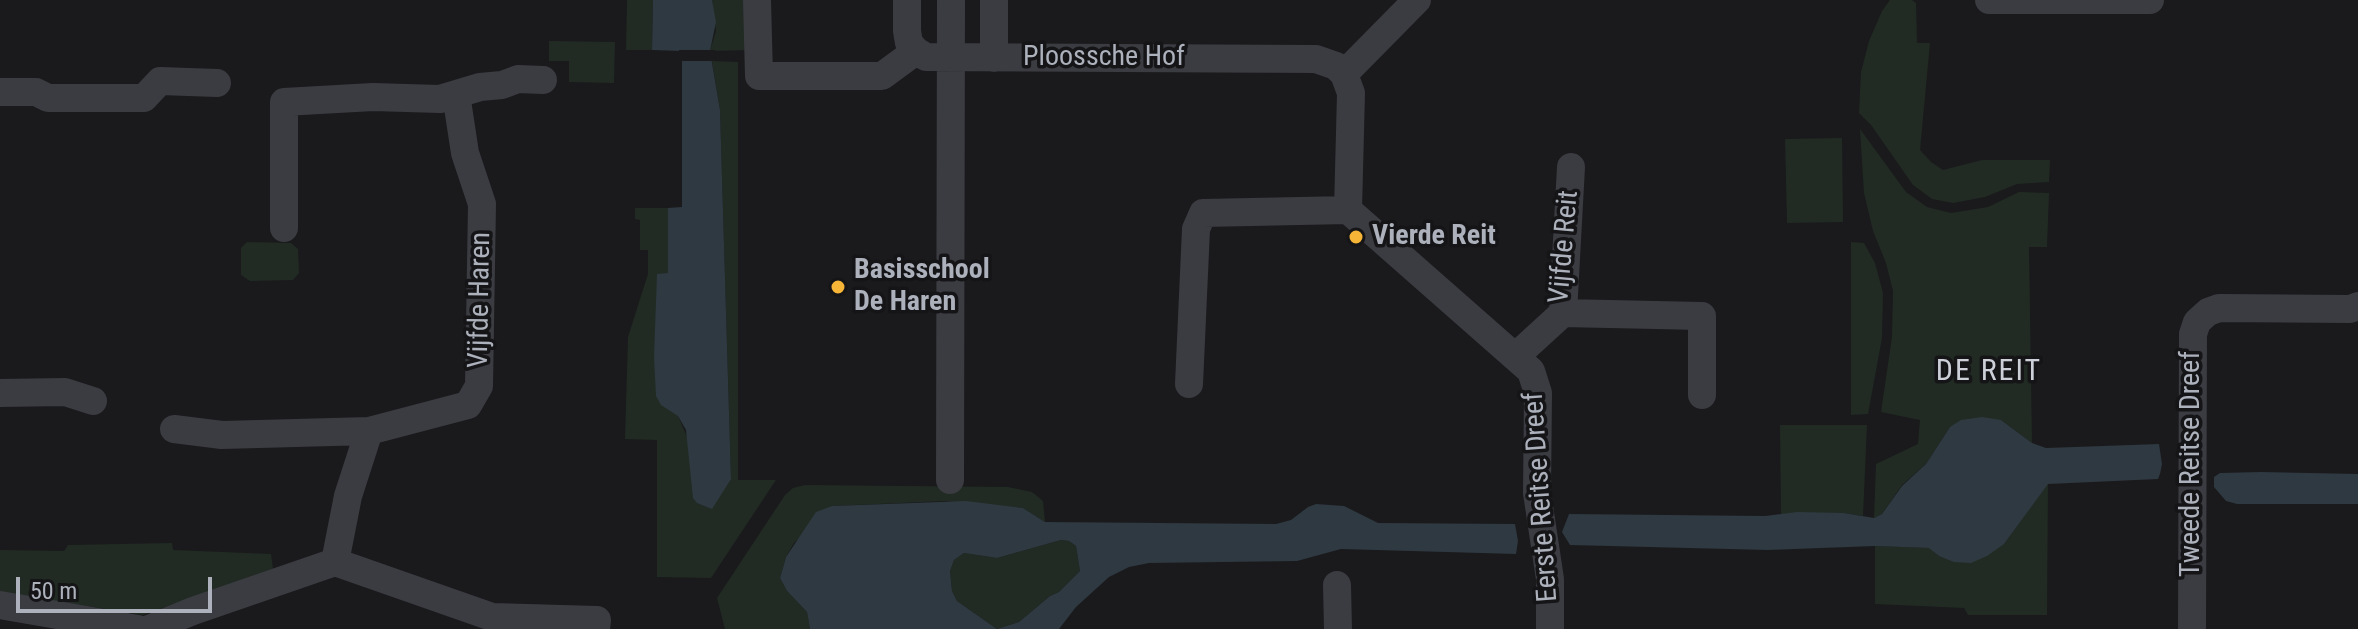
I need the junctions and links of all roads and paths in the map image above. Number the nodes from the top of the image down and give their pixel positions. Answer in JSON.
{"nodes":[{"id":1,"x":757,"y":0,"type":"edge"},
{"id":2,"x":907,"y":0,"type":"edge"},
{"id":3,"x":951,"y":0,"type":"edge"},
{"id":4,"x":994,"y":0,"type":"edge"},
{"id":5,"x":1417,"y":0,"type":"edge"},
{"id":6,"x":1989,"y":0,"type":"edge"},
{"id":7,"x":2150,"y":0,"type":"edge"},
{"id":8,"x":916,"y":51,"type":"junction"},
{"id":9,"x":951,"y":58,"type":"junction"},
{"id":10,"x":994,"y":58,"type":"junction"},
{"id":11,"x":1344,"y":74,"type":"junction"},
{"id":12,"x":543,"y":80,"type":"dead end"},
{"id":13,"x":217,"y":83,"type":"dead end"},
{"id":14,"x":0,"y":92,"type":"edge"},
{"id":15,"x":456,"y":94,"type":"junction"},
{"id":16,"x":1571,"y":167,"type":"dead end"},
{"id":17,"x":1348,"y":210,"type":"junction"},
{"id":18,"x":284,"y":228,"type":"dead end"},
{"id":19,"x":2358,"y":306,"type":"edge"},
{"id":20,"x":1563,"y":313,"type":"junction"},
{"id":21,"x":1516,"y":356,"type":"junction"},
{"id":22,"x":1189,"y":384,"type":"dead end"},
{"id":23,"x":0,"y":393,"type":"edge"},
{"id":24,"x":1702,"y":395,"type":"dead end"},
{"id":25,"x":93,"y":401,"type":"dead end"},
{"id":26,"x":174,"y":429,"type":"dead end"},
{"id":27,"x":369,"y":431,"type":"junction"},
{"id":28,"x":950,"y":480,"type":"dead end"},
{"id":29,"x":335,"y":562,"type":"junction"},
{"id":30,"x":1337,"y":585,"type":"dead end"},
{"id":31,"x":0,"y":605,"type":"edge"},
{"id":32,"x":596,"y":624,"type":"edge"},
{"id":33,"x":138,"y":629,"type":"edge"},
{"id":34,"x":149,"y":629,"type":"edge"},
{"id":35,"x":1338,"y":629,"type":"edge"},
{"id":36,"x":1550,"y":629,"type":"edge"},
{"id":37,"x":2192,"y":629,"type":"edge"}],
"edges":[{"from":1,"to":8,"type":"street"},
{"from":2,"to":8,"type":"street"},
{"from":3,"to":9,"type":"street"},
{"from":4,"to":10,"type":"street"},
{"from":5,"to":11,"type":"street"},
{"from":6,"to":7,"type":"street"},
{"from":8,"to":9,"type":"street","name":"Ploossche Hof"},
{"from":9,"to":10,"type":"street","name":"Ploossche Hof"},
{"from":9,"to":28,"type":"street"},
{"from":10,"to":11,"type":"street","name":"Ploossche Hof"},
{"from":11,"to":17,"type":"street"},
{"from":12,"to":15,"type":"street"},
{"from":13,"to":14,"type":"street"},
{"from":15,"to":18,"type":"street"},
{"from":15,"to":27,"type":"street","name":"Vijfde Haren"},
{"from":16,"to":20,"type":"street","name":"Vijfde Reit"},
{"from":17,"to":21,"type":"street","name":"Eerste Reitse Dreef"},
{"from":17,"to":22,"type":"street"},
{"from":19,"to":37,"type":"street","name":"Tweede Reitse Dreef"},
{"from":20,"to":21,"type":"street","name":"Vijfde Reit"},
{"from":20,"to":24,"type":"street"},
{"from":21,"to":36,"type":"street","name":"Eerste Reitse Dreef"},
{"from":23,"to":25,"type":"street"},
{"from":26,"to":27,"type":"street","name":"Vijfde Haren"},
{"from":27,"to":29,"type":"street"},
{"from":29,"to":32,"type":"street"},
{"from":29,"to":34,"type":"street"},
{"from":30,"to":35,"type":"street"},
{"from":31,"to":33,"type":"street"}]}
